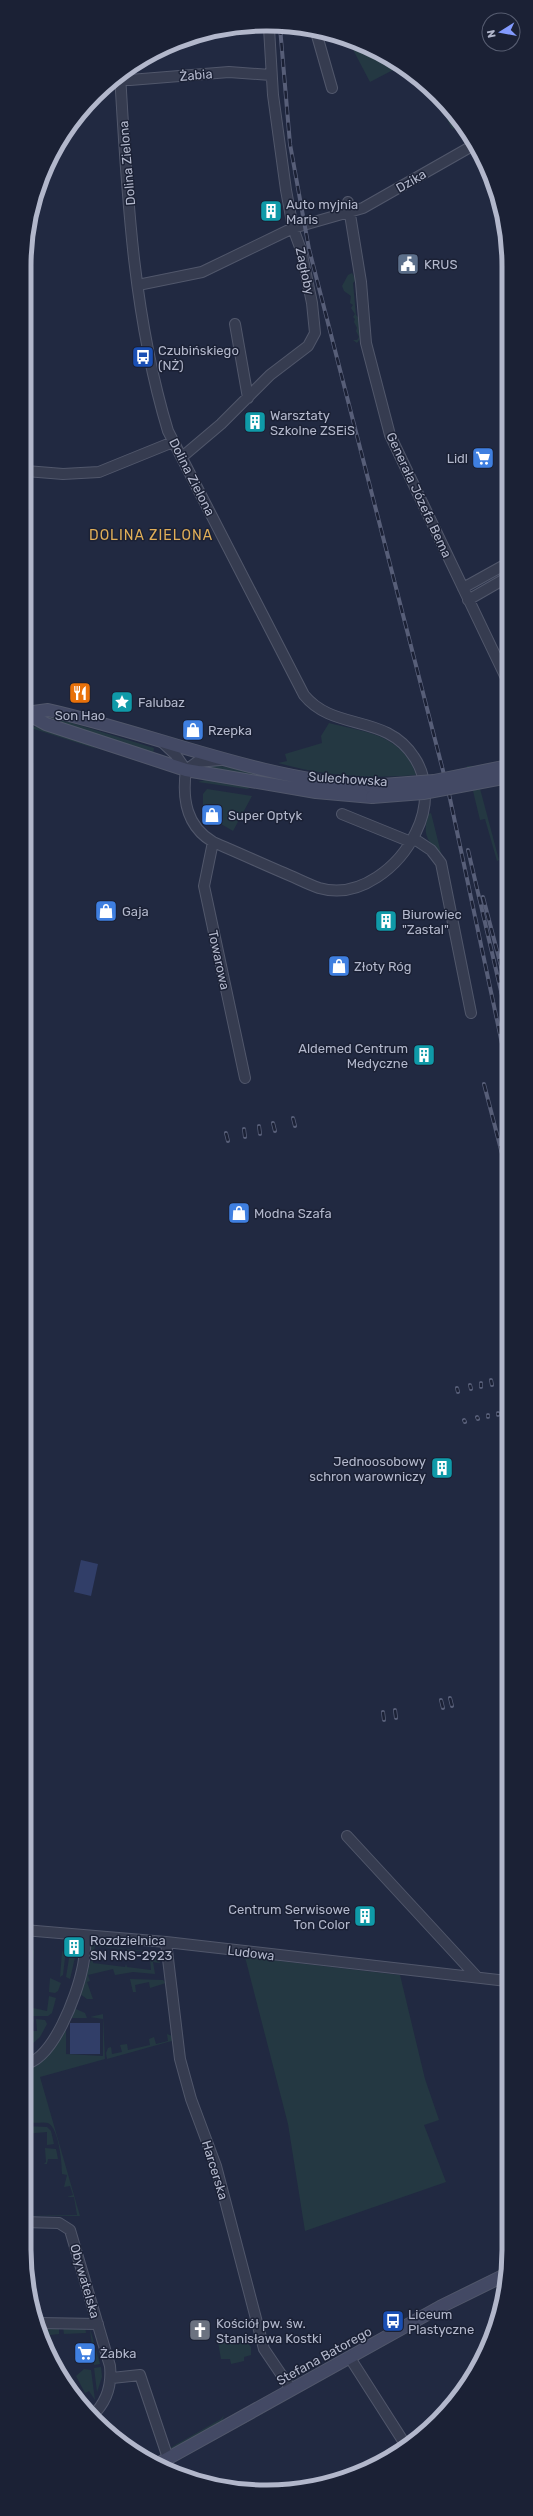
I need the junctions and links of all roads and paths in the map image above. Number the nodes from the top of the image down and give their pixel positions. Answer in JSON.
{"nodes":[{"id":1,"x":269,"y":31,"type":"edge"},
{"id":2,"x":317,"y":37,"type":"edge"},
{"id":3,"x":271,"y":75,"type":"junction"},
{"id":4,"x":125,"y":78,"type":"edge"},
{"id":5,"x":120,"y":83,"type":"edge"},
{"id":6,"x":332,"y":88,"type":"dead end"},
{"id":7,"x":469,"y":148,"type":"edge"},
{"id":8,"x":348,"y":202,"type":"dead end"},
{"id":9,"x":349,"y":214,"type":"junction"},
{"id":10,"x":293,"y":228,"type":"junction"},
{"id":11,"x":138,"y":285,"type":"junction"},
{"id":12,"x":235,"y":324,"type":"dead end"},
{"id":13,"x":248,"y":398,"type":"junction"},
{"id":14,"x":173,"y":442,"type":"junction"},
{"id":15,"x":182,"y":457,"type":"junction"},
{"id":16,"x":31,"y":471,"type":"edge"},
{"id":17,"x":502,"y":566,"type":"edge"},
{"id":18,"x":502,"y":580,"type":"edge"},
{"id":19,"x":463,"y":588,"type":"junction"},
{"id":20,"x":468,"y":600,"type":"junction"},
{"id":21,"x":502,"y":670,"type":"edge"},
{"id":22,"x":31,"y":712,"type":"edge"},
{"id":23,"x":31,"y":716,"type":"edge"},
{"id":24,"x":159,"y":740,"type":"junction"},
{"id":25,"x":232,"y":760,"type":"junction"},
{"id":26,"x":502,"y":767,"type":"edge"},
{"id":27,"x":186,"y":770,"type":"junction"},
{"id":28,"x":502,"y":778,"type":"edge"},
{"id":29,"x":371,"y":792,"type":"junction"},
{"id":30,"x":342,"y":814,"type":"dead end"},
{"id":31,"x":412,"y":840,"type":"junction"},
{"id":32,"x":213,"y":842,"type":"junction"},
{"id":33,"x":471,"y":1013,"type":"dead end"},
{"id":34,"x":245,"y":1078,"type":"dead end"},
{"id":35,"x":347,"y":1836,"type":"dead end"},
{"id":36,"x":31,"y":1931,"type":"edge"},
{"id":37,"x":86,"y":1936,"type":"junction"},
{"id":38,"x":166,"y":1942,"type":"junction"},
{"id":39,"x":477,"y":1977,"type":"junction"},
{"id":40,"x":502,"y":1980,"type":"edge"},
{"id":41,"x":31,"y":2062,"type":"edge"},
{"id":42,"x":31,"y":2222,"type":"edge"},
{"id":43,"x":500,"y":2277,"type":"edge"},
{"id":44,"x":42,"y":2323,"type":"edge"},
{"id":45,"x":98,"y":2324,"type":"junction"},
{"id":46,"x":350,"y":2358,"type":"junction"},
{"id":47,"x":112,"y":2378,"type":"junction"},
{"id":48,"x":291,"y":2390,"type":"junction"},
{"id":49,"x":96,"y":2412,"type":"edge"},
{"id":50,"x":403,"y":2441,"type":"edge"},
{"id":51,"x":168,"y":2458,"type":"junction"},
{"id":52,"x":162,"y":2461,"type":"edge"}],
"edges":[{"from":1,"to":3,"type":"street","name":"Zagłoby"},
{"from":2,"to":6,"type":"street"},
{"from":3,"to":4,"type":"street","name":"Żabia"},
{"from":3,"to":10,"type":"street","name":"Zagłoby"},
{"from":5,"to":11,"type":"street","name":"Dolina Zielona"},
{"from":7,"to":9,"type":"street","name":"Dzika"},
{"from":8,"to":9,"type":"street","name":"Generała Józefa Bema"},
{"from":9,"to":10,"type":"street","name":"Dzika"},
{"from":9,"to":19,"type":"street","name":"Generała Józefa Bema"},
{"from":10,"to":11,"type":"street","name":"Dzika"},
{"from":10,"to":13,"type":"street","name":"Zagłoby"},
{"from":11,"to":14,"type":"street","name":"Dolina Zielona"},
{"from":12,"to":13,"type":"street"},
{"from":13,"to":15,"type":"street","name":"Zagłoby"},
{"from":14,"to":15,"type":"street","name":"Dolina Zielona"},
{"from":14,"to":16,"type":"street"},
{"from":15,"to":31,"type":"street","name":"Dolina Zielona"},
{"from":17,"to":19,"type":"street"},
{"from":18,"to":20,"type":"street"},
{"from":19,"to":20,"type":"street","name":"Generała Józefa Bema"},
{"from":20,"to":21,"type":"street","name":"Generała Józefa Bema"},
{"from":22,"to":24,"type":"street","name":"Sulechowska"},
{"from":23,"to":27,"type":"street","name":"Sulechowska"},
{"from":24,"to":25,"type":"street","name":"Sulechowska"},
{"from":24,"to":27,"type":"street","name":"Sulechowska"},
{"from":25,"to":27,"type":"street","name":"Sulechowska"},
{"from":25,"to":29,"type":"street","name":"Sulechowska"},
{"from":26,"to":29,"type":"street","name":"Sulechowska","bridge":true},
{"from":27,"to":29,"type":"street","name":"Sulechowska"},
{"from":27,"to":32,"type":"street"},
{"from":28,"to":29,"type":"street","name":"Sulechowska","bridge":true},
{"from":30,"to":31,"type":"street"},
{"from":31,"to":32,"type":"street"},
{"from":31,"to":33,"type":"street"},
{"from":32,"to":34,"type":"street","name":"Towarowa"},
{"from":35,"to":39,"type":"street"},
{"from":36,"to":37,"type":"street","name":"Ludowa"},
{"from":37,"to":38,"type":"street","name":"Ludowa"},
{"from":37,"to":41,"type":"street"},
{"from":38,"to":39,"type":"street","name":"Ludowa"},
{"from":38,"to":48,"type":"street","name":"Harcerska"},
{"from":39,"to":40,"type":"street","name":"Ludowa"},
{"from":42,"to":45,"type":"street","name":"Obywatelska"},
{"from":43,"to":46,"type":"street","name":"Stefana Batorego"},
{"from":44,"to":45,"type":"street"},
{"from":45,"to":47,"type":"street","name":"Obywatelska"},
{"from":46,"to":48,"type":"street","name":"Stefana Batorego"},
{"from":46,"to":50,"type":"street"},
{"from":47,"to":49,"type":"street"},
{"from":47,"to":51,"type":"street"},
{"from":48,"to":51,"type":"street","name":"Stefana Batorego"},
{"from":51,"to":52,"type":"street","name":"Stefana Batorego"}]}
